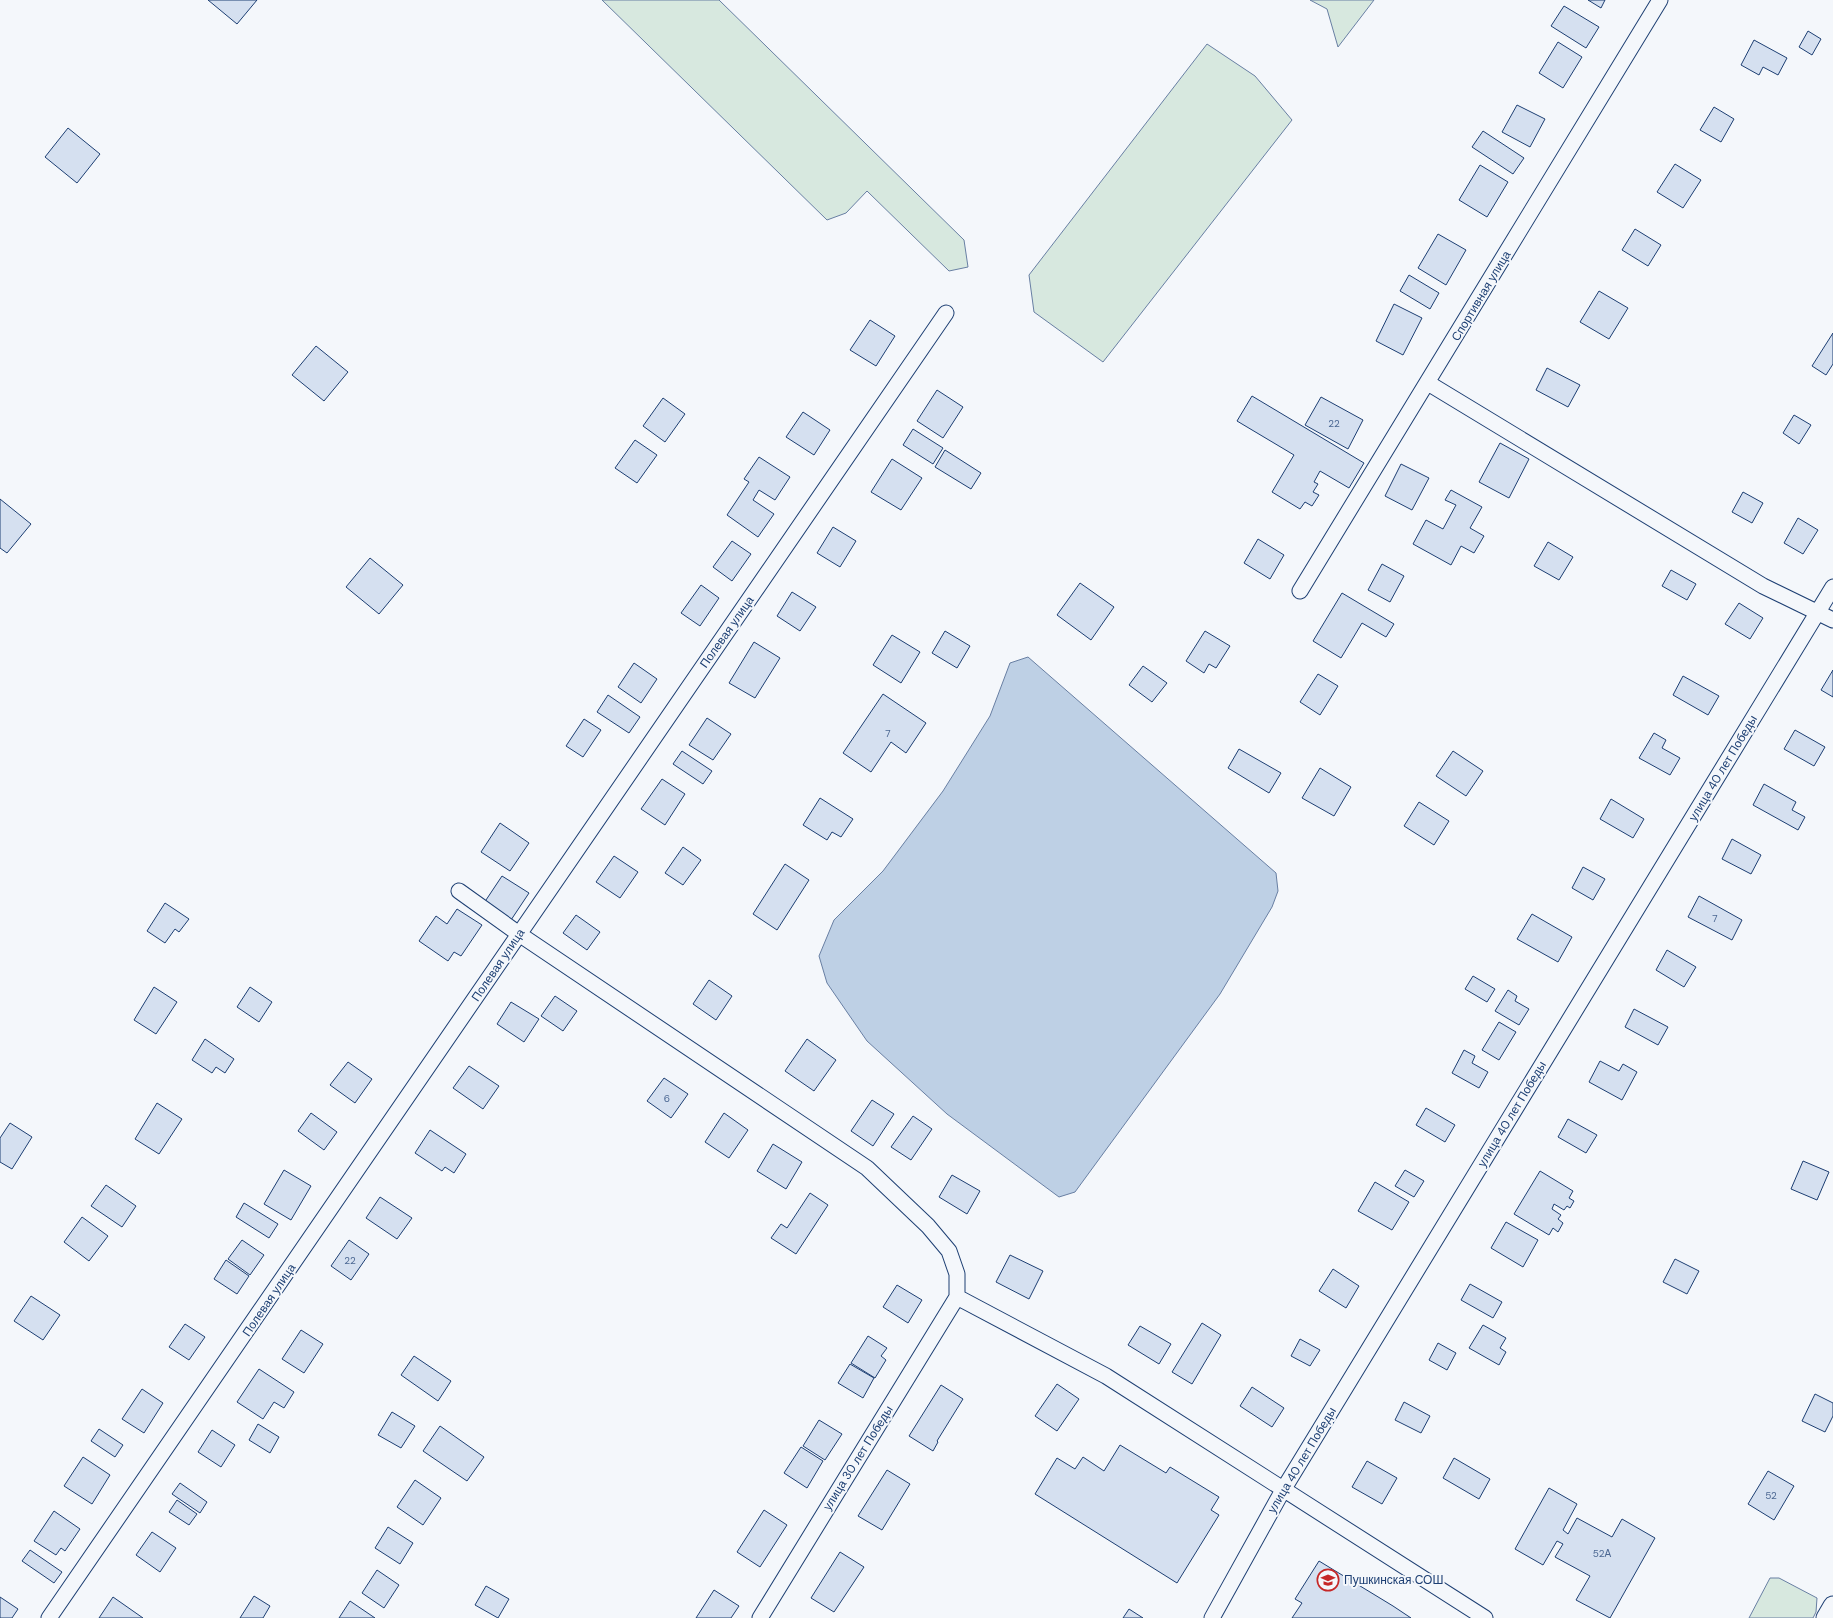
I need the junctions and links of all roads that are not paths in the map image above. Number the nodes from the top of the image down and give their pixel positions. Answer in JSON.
{"nodes":[{"id":1,"x":1660,"y":0,"type":"edge"},
{"id":2,"x":946,"y":313,"type":"dead end"},
{"id":3,"x":1428,"y":383,"type":"junction"},
{"id":4,"x":1833,"y":587,"type":"edge"},
{"id":5,"x":1300,"y":591,"type":"dead end"},
{"id":6,"x":1818,"y":612,"type":"junction"},
{"id":7,"x":1833,"y":620,"type":"edge"},
{"id":8,"x":459,"y":891,"type":"dead end"},
{"id":9,"x":519,"y":934,"type":"junction"},
{"id":10,"x":956,"y":1297,"type":"junction"},
{"id":11,"x":1283,"y":1490,"type":"junction"},
{"id":12,"x":1833,"y":1606,"type":"edge"},
{"id":13,"x":49,"y":1618,"type":"edge"},
{"id":14,"x":760,"y":1618,"type":"edge"},
{"id":15,"x":1212,"y":1618,"type":"edge"},
{"id":16,"x":1485,"y":1618,"type":"edge"},
{"id":17,"x":1826,"y":1618,"type":"edge"}],
"edges":[{"from":1,"to":3,"type":"street","name":"Спортивная улица"},
{"from":2,"to":9,"type":"street","name":"Полевая улица"},
{"from":3,"to":5,"type":"street","name":"Спортивная улица"},
{"from":3,"to":6,"type":"street"},
{"from":4,"to":6,"type":"street","name":"улица 40 лет Победы"},
{"from":6,"to":7,"type":"street"},
{"from":6,"to":11,"type":"street","name":"улица 40 лет Победы"},
{"from":8,"to":9,"type":"street"},
{"from":9,"to":10,"type":"street"},
{"from":9,"to":13,"type":"street","name":"Полевая улица"},
{"from":10,"to":11,"type":"street"},
{"from":10,"to":14,"type":"street","name":"улица 30 лет Победы"},
{"from":11,"to":15,"type":"street","name":"улица 40 лет Победы"},
{"from":11,"to":16,"type":"street"},
{"from":12,"to":17,"type":"street"}]}
